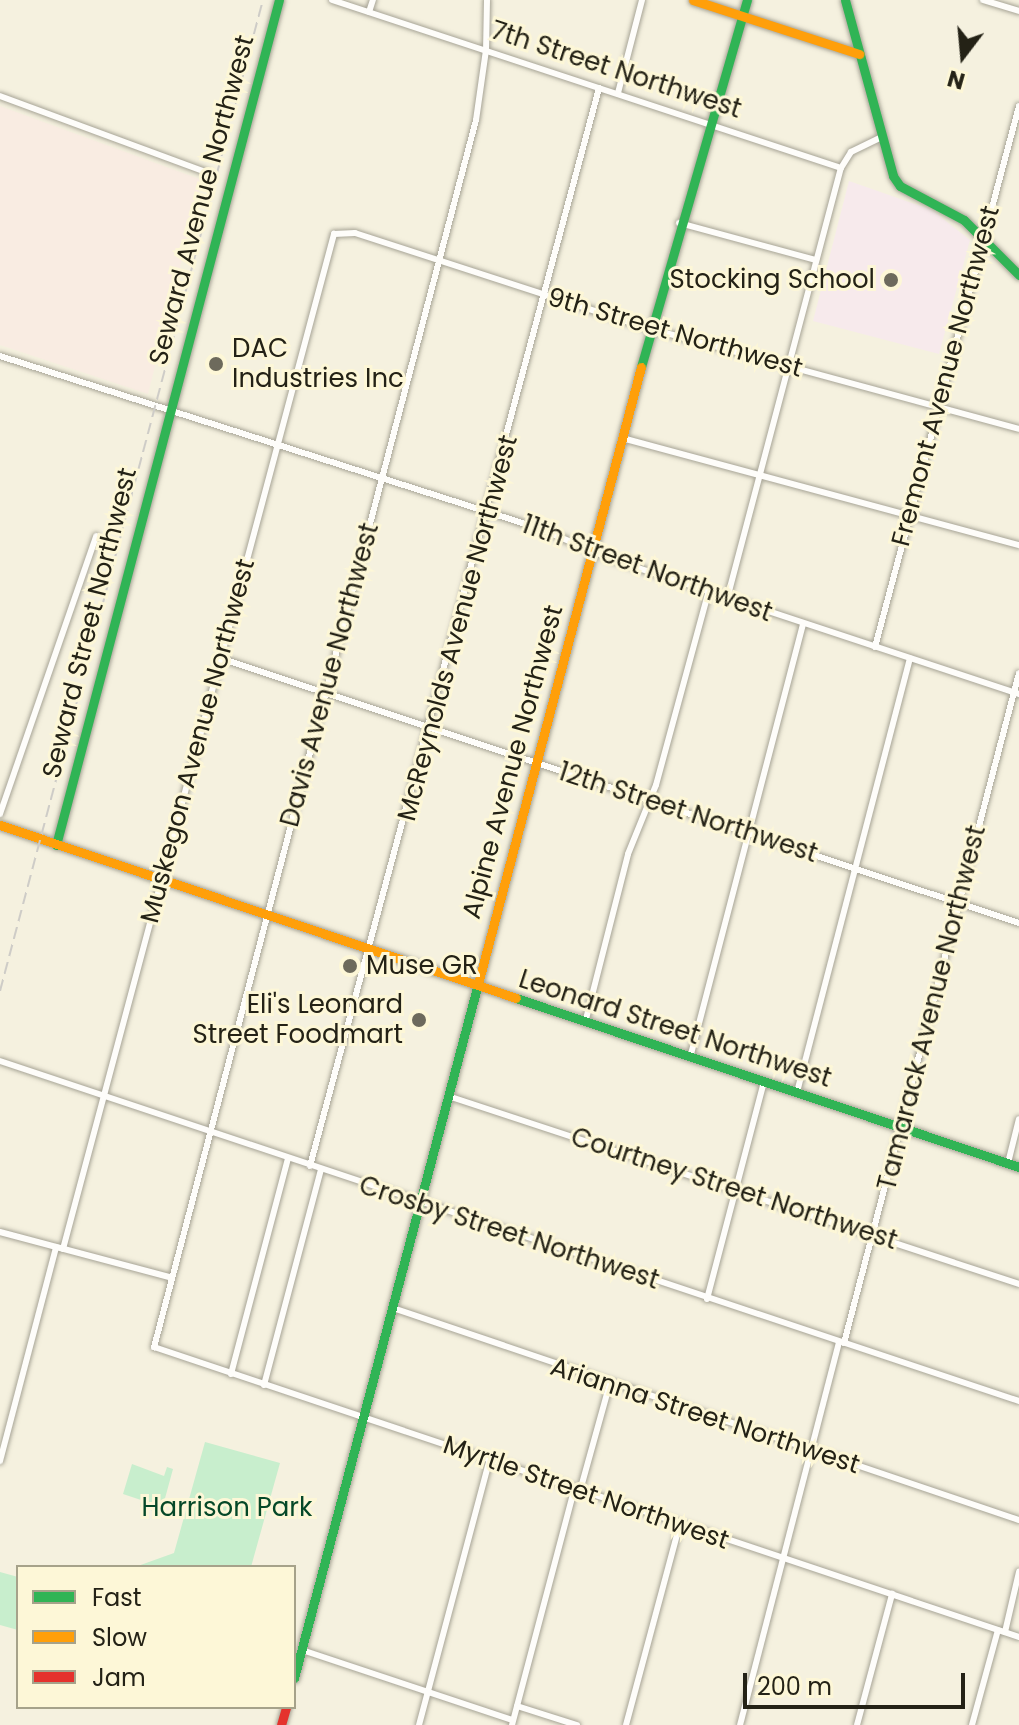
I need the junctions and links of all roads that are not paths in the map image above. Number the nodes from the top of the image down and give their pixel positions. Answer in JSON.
{"nodes":[{"id":1,"x":279,"y":0,"type":"edge"},
{"id":2,"x":332,"y":0,"type":"edge"},
{"id":3,"x":373,"y":0,"type":"edge"},
{"id":4,"x":487,"y":0,"type":"edge"},
{"id":5,"x":642,"y":0,"type":"edge"},
{"id":6,"x":693,"y":0,"type":"edge"},
{"id":7,"x":747,"y":0,"type":"edge"},
{"id":8,"x":845,"y":0,"type":"edge"},
{"id":9,"x":983,"y":0,"type":"edge"},
{"id":10,"x":1019,"y":11,"type":"edge"},
{"id":11,"x":369,"y":12,"type":"junction"},
{"id":12,"x":743,"y":17,"type":"junction"},
{"id":13,"x":486,"y":50,"type":"junction"},
{"id":14,"x":859,"y":54,"type":"junction"},
{"id":15,"x":599,"y":88,"type":"junction"},
{"id":16,"x":618,"y":93,"type":"junction"},
{"id":17,"x":0,"y":96,"type":"edge"},
{"id":18,"x":1019,"y":106,"type":"edge"},
{"id":19,"x":710,"y":124,"type":"junction"},
{"id":20,"x":882,"y":137,"type":"junction"},
{"id":21,"x":841,"y":168,"type":"junction"},
{"id":22,"x":208,"y":173,"type":"dead end"},
{"id":23,"x":679,"y":223,"type":"junction"},
{"id":24,"x":334,"y":234,"type":"joint"},
{"id":25,"x":982,"y":236,"type":"junction"},
{"id":26,"x":439,"y":260,"type":"junction"},
{"id":27,"x":816,"y":260,"type":"junction"},
{"id":28,"x":1019,"y":275,"type":"edge"},
{"id":29,"x":544,"y":295,"type":"junction"},
{"id":30,"x":651,"y":329,"type":"junction"},
{"id":31,"x":0,"y":356,"type":"edge"},
{"id":32,"x":788,"y":367,"type":"junction"},
{"id":33,"x":937,"y":407,"type":"junction"},
{"id":34,"x":167,"y":412,"type":"junction"},
{"id":35,"x":1019,"y":429,"type":"edge"},
{"id":36,"x":622,"y":438,"type":"junction"},
{"id":37,"x":276,"y":444,"type":"junction"},
{"id":38,"x":760,"y":476,"type":"junction"},
{"id":39,"x":381,"y":478,"type":"junction"},
{"id":40,"x":489,"y":512,"type":"junction"},
{"id":41,"x":910,"y":515,"type":"junction"},
{"id":42,"x":96,"y":536,"type":"dead end"},
{"id":43,"x":1019,"y":545,"type":"edge"},
{"id":44,"x":593,"y":548,"type":"junction"},
{"id":45,"x":708,"y":593,"type":"junction"},
{"id":46,"x":727,"y":599,"type":"junction"},
{"id":47,"x":803,"y":625,"type":"junction"},
{"id":48,"x":875,"y":647,"type":"junction"},
{"id":49,"x":220,"y":658,"type":"junction"},
{"id":50,"x":910,"y":658,"type":"junction"},
{"id":51,"x":1019,"y":673,"type":"edge"},
{"id":52,"x":325,"y":692,"type":"junction"},
{"id":53,"x":1016,"y":693,"type":"edge"},
{"id":54,"x":431,"y":728,"type":"junction"},
{"id":55,"x":536,"y":763,"type":"junction"},
{"id":56,"x":648,"y":799,"type":"junction"},
{"id":57,"x":0,"y":814,"type":"edge"},
{"id":58,"x":0,"y":825,"type":"edge"},
{"id":59,"x":750,"y":832,"type":"junction"},
{"id":60,"x":56,"y":845,"type":"junction"},
{"id":61,"x":856,"y":869,"type":"junction"},
{"id":62,"x":162,"y":880,"type":"junction"},
{"id":63,"x":960,"y":903,"type":"junction"},
{"id":64,"x":267,"y":915,"type":"junction"},
{"id":65,"x":1019,"y":923,"type":"edge"},
{"id":66,"x":371,"y":952,"type":"junction"},
{"id":67,"x":477,"y":987,"type":"junction"},
{"id":68,"x":585,"y":1023,"type":"junction"},
{"id":69,"x":690,"y":1058,"type":"junction"},
{"id":70,"x":0,"y":1061,"type":"edge"},
{"id":71,"x":764,"y":1082,"type":"junction"},
{"id":72,"x":797,"y":1092,"type":"junction"},
{"id":73,"x":448,"y":1096,"type":"junction"},
{"id":74,"x":104,"y":1097,"type":"junction"},
{"id":75,"x":1019,"y":1119,"type":"edge"},
{"id":76,"x":902,"y":1128,"type":"junction"},
{"id":77,"x":209,"y":1131,"type":"junction"},
{"id":78,"x":288,"y":1158,"type":"junction"},
{"id":79,"x":1008,"y":1163,"type":"junction"},
{"id":80,"x":310,"y":1166,"type":"junction"},
{"id":81,"x":1019,"y":1167,"type":"edge"},
{"id":82,"x":321,"y":1169,"type":"junction"},
{"id":83,"x":736,"y":1190,"type":"junction"},
{"id":84,"x":420,"y":1203,"type":"junction"},
{"id":85,"x":0,"y":1232,"type":"edge"},
{"id":86,"x":874,"y":1235,"type":"junction"},
{"id":87,"x":59,"y":1248,"type":"junction"},
{"id":88,"x":169,"y":1277,"type":"junction"},
{"id":89,"x":1019,"y":1284,"type":"edge"},
{"id":90,"x":707,"y":1299,"type":"junction"},
{"id":91,"x":393,"y":1308,"type":"junction"},
{"id":92,"x":841,"y":1342,"type":"junction"},
{"id":93,"x":154,"y":1347,"type":"joint"},
{"id":94,"x":231,"y":1374,"type":"junction"},
{"id":95,"x":610,"y":1383,"type":"junction"},
{"id":96,"x":264,"y":1385,"type":"junction"},
{"id":97,"x":1019,"y":1401,"type":"edge"},
{"id":98,"x":363,"y":1418,"type":"junction"},
{"id":99,"x":3,"y":1439,"type":"edge"},
{"id":100,"x":807,"y":1450,"type":"junction"},
{"id":101,"x":0,"y":1461,"type":"edge"},
{"id":102,"x":489,"y":1461,"type":"junction"},
{"id":103,"x":577,"y":1491,"type":"junction"},
{"id":104,"x":1019,"y":1520,"type":"edge"},
{"id":105,"x":680,"y":1524,"type":"junction"},
{"id":106,"x":781,"y":1559,"type":"junction"},
{"id":107,"x":1019,"y":1572,"type":"edge"},
{"id":108,"x":892,"y":1594,"type":"junction"},
{"id":109,"x":1002,"y":1631,"type":"junction"},
{"id":110,"x":1019,"y":1637,"type":"edge"},
{"id":111,"x":302,"y":1650,"type":"junction"},
{"id":112,"x":296,"y":1671,"type":"edge"},
{"id":113,"x":428,"y":1692,"type":"junction"},
{"id":114,"x":517,"y":1706,"type":"junction"},
{"id":115,"x":512,"y":1722,"type":"edge"},
{"id":116,"x":419,"y":1725,"type":"edge"},
{"id":117,"x":577,"y":1725,"type":"edge"},
{"id":118,"x":626,"y":1725,"type":"edge"},
{"id":119,"x":740,"y":1725,"type":"edge"},
{"id":120,"x":857,"y":1725,"type":"edge"},
{"id":121,"x":972,"y":1725,"type":"edge"}],
"edges":[{"from":1,"to":34,"type":"main road","name":"Seward Avenue Northwest"},
{"from":2,"to":11,"type":"street","name":"7th Street Northwest"},
{"from":3,"to":11,"type":"street"},
{"from":4,"to":13,"type":"street","name":"Davis Avenue Northwest"},
{"from":5,"to":16,"type":"street"},
{"from":6,"to":12,"type":"main road"},
{"from":7,"to":12,"type":"main road","name":"Alpine Avenue Northwest"},
{"from":8,"to":14,"type":"main road"},
{"from":9,"to":10,"type":"street"},
{"from":11,"to":13,"type":"street","name":"7th Street Northwest"},
{"from":12,"to":14,"type":"main road"},
{"from":12,"to":19,"type":"main road","name":"Alpine Avenue Northwest"},
{"from":13,"to":15,"type":"street","name":"7th Street Northwest"},
{"from":13,"to":26,"type":"street","name":"Davis Avenue Northwest"},
{"from":14,"to":20,"type":"main road"},
{"from":15,"to":16,"type":"street","name":"7th Street Northwest"},
{"from":15,"to":29,"type":"street","name":"McReynolds Avenue Northwest"},
{"from":16,"to":19,"type":"street","name":"7th Street Northwest"},
{"from":17,"to":22,"type":"street"},
{"from":18,"to":25,"type":"street","name":"Fremont Avenue Northwest"},
{"from":19,"to":21,"type":"street","name":"7th Street Northwest"},
{"from":19,"to":23,"type":"main road","name":"Alpine Avenue Northwest"},
{"from":20,"to":21,"type":"street"},
{"from":20,"to":25,"type":"main road"},
{"from":21,"to":27,"type":"street"},
{"from":23,"to":27,"type":"street"},
{"from":23,"to":30,"type":"main road","name":"Alpine Avenue Northwest"},
{"from":24,"to":26,"type":"street","name":"9th Street Northwest"},
{"from":24,"to":37,"type":"street","name":"Muskegon Avenue Northwest"},
{"from":25,"to":28,"type":"main road"},
{"from":25,"to":33,"type":"street","name":"Fremont Avenue Northwest"},
{"from":26,"to":29,"type":"street","name":"9th Street Northwest"},
{"from":26,"to":39,"type":"street","name":"Davis Avenue Northwest"},
{"from":27,"to":32,"type":"street"},
{"from":29,"to":30,"type":"street","name":"9th Street Northwest"},
{"from":29,"to":40,"type":"street","name":"McReynolds Avenue Northwest"},
{"from":30,"to":32,"type":"street","name":"9th Street Northwest"},
{"from":30,"to":36,"type":"main road","name":"Alpine Avenue Northwest"},
{"from":31,"to":34,"type":"street","name":"11th Street Northwest"},
{"from":32,"to":33,"type":"street","name":"9th Street Northwest"},
{"from":32,"to":38,"type":"street"},
{"from":33,"to":35,"type":"street","name":"9th Street Northwest"},
{"from":33,"to":41,"type":"street","name":"Fremont Avenue Northwest"},
{"from":34,"to":37,"type":"street","name":"11th Street Northwest"},
{"from":34,"to":60,"type":"main road","name":"Seward Street Northwest"},
{"from":36,"to":38,"type":"street"},
{"from":36,"to":44,"type":"main road","name":"Alpine Avenue Northwest"},
{"from":37,"to":39,"type":"street","name":"11th Street Northwest"},
{"from":37,"to":49,"type":"street","name":"Muskegon Avenue Northwest"},
{"from":38,"to":41,"type":"street"},
{"from":38,"to":46,"type":"street"},
{"from":39,"to":40,"type":"street","name":"11th Street Northwest"},
{"from":39,"to":52,"type":"street","name":"Davis Avenue Northwest"},
{"from":40,"to":44,"type":"street","name":"11th Street Northwest"},
{"from":40,"to":54,"type":"street","name":"McReynolds Avenue Northwest"},
{"from":41,"to":43,"type":"street"},
{"from":41,"to":48,"type":"street","name":"Fremont Avenue Northwest"},
{"from":42,"to":57,"type":"street"},
{"from":44,"to":45,"type":"street","name":"11th Street Northwest"},
{"from":44,"to":55,"type":"main road","name":"Alpine Avenue Northwest"},
{"from":45,"to":46,"type":"street","name":"11th Street Northwest"},
{"from":45,"to":56,"type":"street"},
{"from":46,"to":47,"type":"street","name":"11th Street Northwest"},
{"from":47,"to":48,"type":"street","name":"11th Street Northwest"},
{"from":47,"to":59,"type":"street"},
{"from":48,"to":50,"type":"street","name":"11th Street Northwest"},
{"from":49,"to":52,"type":"street","name":"12th Street Northwest"},
{"from":49,"to":62,"type":"street","name":"Muskegon Avenue Northwest"},
{"from":50,"to":53,"type":"street","name":"11th Street Northwest"},
{"from":50,"to":61,"type":"street"},
{"from":51,"to":53,"type":"street","name":"Tamarack Avenue Northwest"},
{"from":52,"to":54,"type":"street","name":"12th Street Northwest"},
{"from":52,"to":64,"type":"street","name":"Davis Avenue Northwest"},
{"from":53,"to":63,"type":"street","name":"Tamarack Avenue Northwest"},
{"from":54,"to":55,"type":"street","name":"12th Street Northwest"},
{"from":54,"to":66,"type":"street","name":"McReynolds Avenue Northwest"},
{"from":55,"to":56,"type":"street","name":"12th Street Northwest"},
{"from":55,"to":67,"type":"main road","name":"Alpine Avenue Northwest"},
{"from":56,"to":59,"type":"street","name":"12th Street Northwest"},
{"from":56,"to":68,"type":"street"},
{"from":58,"to":60,"type":"main road","name":"Leonard Street Northwest"},
{"from":59,"to":61,"type":"street","name":"12th Street Northwest"},
{"from":59,"to":69,"type":"street"},
{"from":60,"to":62,"type":"main road","name":"Leonard Street Northwest"},
{"from":61,"to":63,"type":"street","name":"12th Street Northwest"},
{"from":61,"to":72,"type":"street"},
{"from":62,"to":64,"type":"main road","name":"Leonard Street Northwest"},
{"from":62,"to":74,"type":"street","name":"Muskegon Avenue Northwest"},
{"from":63,"to":65,"type":"street","name":"12th Street Northwest"},
{"from":63,"to":76,"type":"street","name":"Tamarack Avenue Northwest"},
{"from":64,"to":66,"type":"main road","name":"Leonard Street Northwest"},
{"from":64,"to":77,"type":"street","name":"Davis Avenue Northwest"},
{"from":66,"to":67,"type":"main road","name":"Leonard Street Northwest"},
{"from":66,"to":80,"type":"street","name":"McReynolds Avenue Northwest"},
{"from":67,"to":68,"type":"main road","name":"Leonard Street Northwest"},
{"from":67,"to":73,"type":"main road","name":"Alpine Avenue Northwest"},
{"from":68,"to":69,"type":"main road","name":"Leonard Street Northwest"},
{"from":69,"to":71,"type":"main road","name":"Leonard Street Northwest"},
{"from":70,"to":74,"type":"street","name":"Crosby Street Northwest"},
{"from":71,"to":72,"type":"main road","name":"Leonard Street Northwest"},
{"from":71,"to":83,"type":"street"},
{"from":72,"to":76,"type":"main road","name":"Leonard Street Northwest"},
{"from":73,"to":83,"type":"street","name":"Courtney Street Northwest"},
{"from":73,"to":84,"type":"main road","name":"Alpine Avenue Northwest"},
{"from":74,"to":77,"type":"street","name":"Crosby Street Northwest"},
{"from":74,"to":87,"type":"street","name":"Muskegon Avenue Northwest"},
{"from":75,"to":79,"type":"street"},
{"from":76,"to":79,"type":"main road","name":"Leonard Street Northwest"},
{"from":76,"to":86,"type":"street","name":"Tamarack Avenue Northwest"},
{"from":77,"to":78,"type":"street","name":"Crosby Street Northwest"},
{"from":77,"to":88,"type":"street","name":"Davis Avenue Northwest"},
{"from":78,"to":80,"type":"street","name":"Crosby Street Northwest"},
{"from":78,"to":94,"type":"street"},
{"from":79,"to":81,"type":"main road","name":"Leonard Street Northwest"},
{"from":80,"to":82,"type":"street","name":"Crosby Street Northwest"},
{"from":82,"to":84,"type":"street","name":"Crosby Street Northwest"},
{"from":82,"to":96,"type":"street"},
{"from":83,"to":86,"type":"street","name":"Courtney Street Northwest"},
{"from":83,"to":90,"type":"street"},
{"from":84,"to":90,"type":"street","name":"Crosby Street Northwest"},
{"from":84,"to":91,"type":"main road","name":"Alpine Avenue Northwest"},
{"from":85,"to":87,"type":"street"},
{"from":86,"to":89,"type":"street","name":"Courtney Street Northwest"},
{"from":86,"to":92,"type":"street","name":"Tamarack Avenue Northwest"},
{"from":87,"to":88,"type":"street"},
{"from":87,"to":99,"type":"street","name":"Muskegon Avenue Northwest"},
{"from":88,"to":93,"type":"street","name":"Davis Avenue Northwest"},
{"from":90,"to":92,"type":"street","name":"Crosby Street Northwest"},
{"from":91,"to":95,"type":"street","name":"Arianna Street Northwest"},
{"from":91,"to":98,"type":"main road","name":"Alpine Avenue Northwest"},
{"from":92,"to":97,"type":"street","name":"Crosby Street Northwest"},
{"from":92,"to":100,"type":"street","name":"Tamarack Avenue Northwest"},
{"from":93,"to":94,"type":"street","name":"Myrtle Street Northwest"},
{"from":94,"to":96,"type":"street","name":"Myrtle Street Northwest"},
{"from":95,"to":100,"type":"street","name":"Arianna Street Northwest"},
{"from":95,"to":103,"type":"street"},
{"from":96,"to":98,"type":"street","name":"Myrtle Street Northwest"},
{"from":98,"to":102,"type":"street","name":"Myrtle Street Northwest"},
{"from":98,"to":111,"type":"main road","name":"Alpine Avenue Northwest"},
{"from":99,"to":101,"type":"street","name":"Muskegon Avenue Northwest"},
{"from":100,"to":104,"type":"street","name":"Arianna Street Northwest"},
{"from":100,"to":106,"type":"street","name":"Tamarack Avenue Northwest"},
{"from":102,"to":103,"type":"street","name":"Myrtle Street Northwest"},
{"from":102,"to":113,"type":"street"},
{"from":103,"to":105,"type":"street","name":"Myrtle Street Northwest"},
{"from":103,"to":114,"type":"street"},
{"from":105,"to":106,"type":"street","name":"Myrtle Street Northwest"},
{"from":105,"to":118,"type":"street"},
{"from":106,"to":108,"type":"street","name":"Myrtle Street Northwest"},
{"from":106,"to":119,"type":"street","name":"Tamarack Avenue Northwest"},
{"from":107,"to":109,"type":"street"},
{"from":108,"to":109,"type":"street","name":"Myrtle Street Northwest"},
{"from":108,"to":120,"type":"street"},
{"from":109,"to":110,"type":"street","name":"Myrtle Street Northwest"},
{"from":109,"to":121,"type":"street"},
{"from":111,"to":112,"type":"main road","name":"Alpine Avenue Northwest"},
{"from":111,"to":113,"type":"street"},
{"from":113,"to":115,"type":"street"},
{"from":113,"to":116,"type":"street"},
{"from":114,"to":115,"type":"street"},
{"from":114,"to":117,"type":"street"}]}
